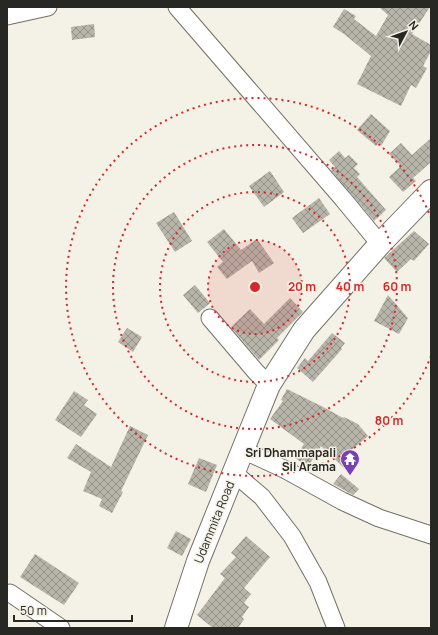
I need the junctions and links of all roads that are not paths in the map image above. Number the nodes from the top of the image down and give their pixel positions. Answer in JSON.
{"nodes":[{"id":1,"x":48,"y":7,"type":"edge"},
{"id":2,"x":177,"y":7,"type":"edge"},
{"id":3,"x":7,"y":16,"type":"edge"},
{"id":4,"x":431,"y":191,"type":"edge"},
{"id":5,"x":380,"y":244,"type":"junction"},
{"id":6,"x":210,"y":318,"type":"dead end"},
{"id":7,"x":269,"y":385,"type":"junction"},
{"id":8,"x":243,"y":450,"type":"junction"},
{"id":9,"x":234,"y":473,"type":"junction"},
{"id":10,"x":431,"y":535,"type":"edge"},
{"id":11,"x":10,"y":593,"type":"dead end"},
{"id":12,"x":61,"y":628,"type":"edge"},
{"id":13,"x":176,"y":628,"type":"edge"},
{"id":14,"x":336,"y":628,"type":"edge"}],
"edges":[{"from":1,"to":3,"type":"street"},
{"from":2,"to":5,"type":"street"},
{"from":4,"to":5,"type":"street","name":"Udammita Road"},
{"from":5,"to":7,"type":"street","name":"Udammita Road"},
{"from":6,"to":7,"type":"street"},
{"from":7,"to":8,"type":"street","name":"Udammita Road"},
{"from":8,"to":9,"type":"street","name":"Udammita Road"},
{"from":8,"to":10,"type":"street"},
{"from":9,"to":13,"type":"street","name":"Udammita Road"},
{"from":9,"to":14,"type":"street"},
{"from":11,"to":12,"type":"street"}]}
